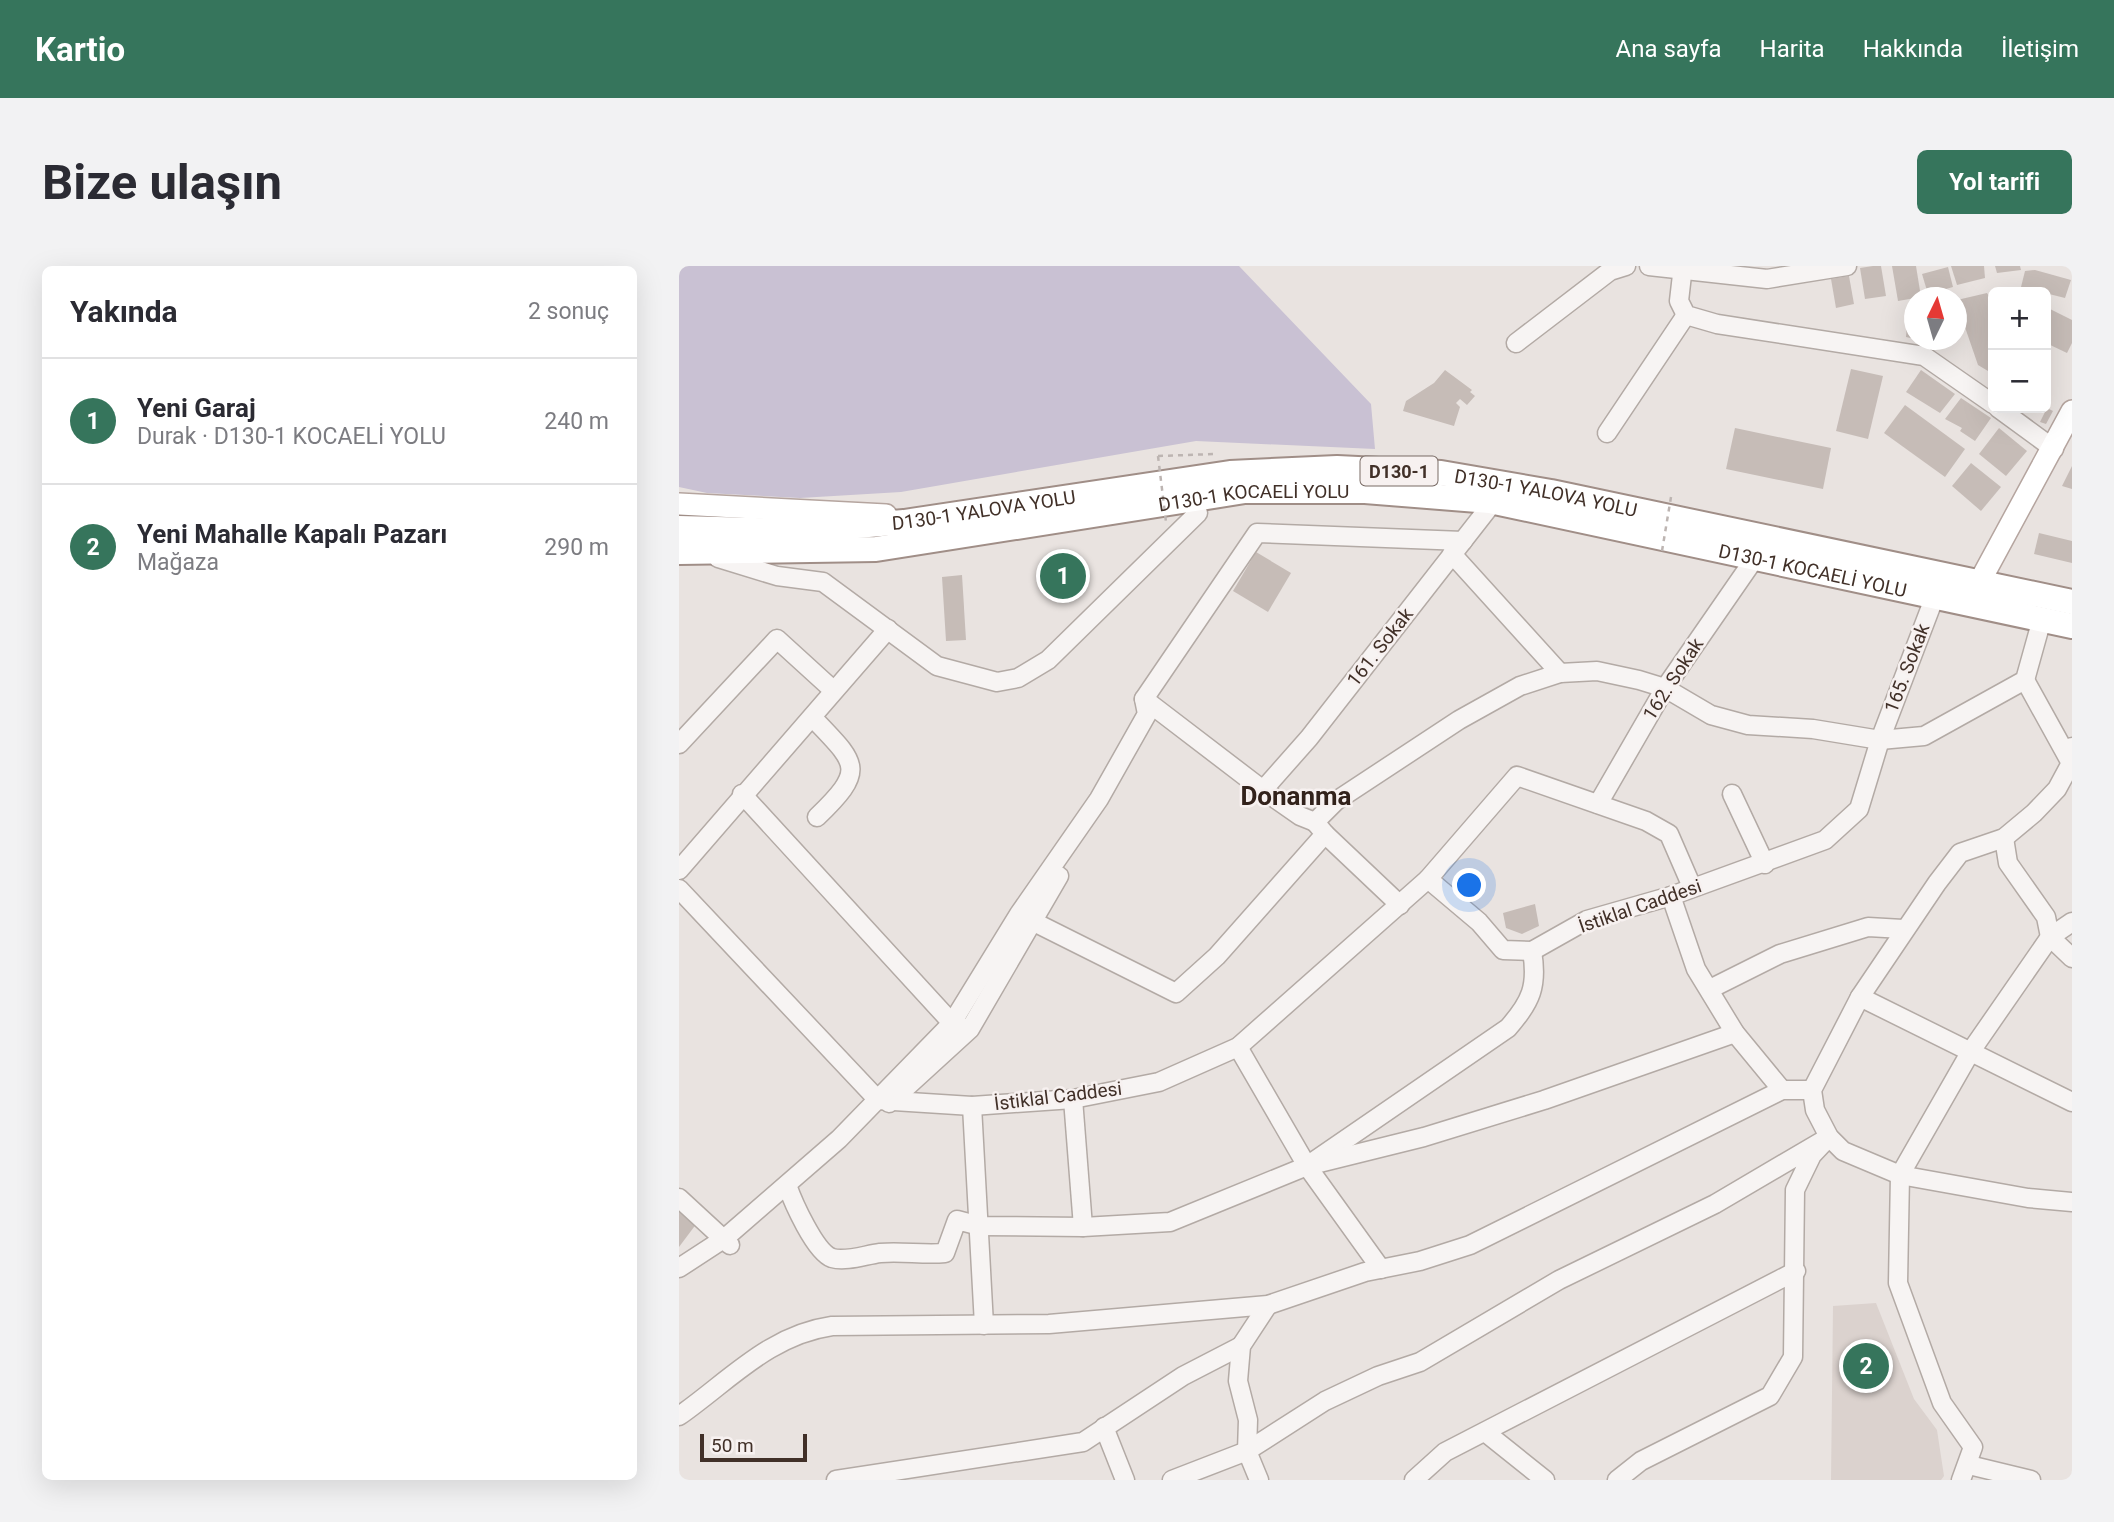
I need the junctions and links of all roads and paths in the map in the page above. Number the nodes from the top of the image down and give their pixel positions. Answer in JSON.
{"nodes":[{"id":1,"x":1626,"y":266,"type":"edge"},
{"id":2,"x":1649,"y":266,"type":"edge"},
{"id":3,"x":1847,"y":266,"type":"edge"},
{"id":4,"x":1682,"y":268,"type":"edge"},
{"id":5,"x":1686,"y":315,"type":"junction"},
{"id":6,"x":1516,"y":343,"type":"dead end"},
{"id":7,"x":1988,"y":401,"type":"edge"},
{"id":8,"x":2072,"y":411,"type":"edge"},
{"id":9,"x":2006,"y":413,"type":"edge"},
{"id":10,"x":1607,"y":433,"type":"dead end"},
{"id":11,"x":2054,"y":449,"type":"junction"},
{"id":12,"x":1189,"y":454,"type":"dead end"},
{"id":13,"x":1671,"y":498,"type":"dead end"},
{"id":14,"x":1490,"y":501,"type":"junction"},
{"id":15,"x":679,"y":504,"type":"edge"},
{"id":16,"x":1198,"y":513,"type":"dead end"},
{"id":17,"x":944,"y":517,"type":"junction"},
{"id":18,"x":1166,"y":522,"type":"dead end"},
{"id":19,"x":679,"y":528,"type":"edge"},
{"id":20,"x":1457,"y":547,"type":"junction"},
{"id":21,"x":1662,"y":551,"type":"dead end"},
{"id":22,"x":687,"y":552,"type":"edge"},
{"id":23,"x":1755,"y":558,"type":"junction"},
{"id":24,"x":1973,"y":593,"type":"junction"},
{"id":25,"x":1935,"y":596,"type":"junction"},
{"id":26,"x":2072,"y":602,"type":"edge"},
{"id":27,"x":2042,"y":619,"type":"junction"},
{"id":28,"x":2072,"y":626,"type":"edge"},
{"id":29,"x":888,"y":629,"type":"junction"},
{"id":30,"x":1560,"y":673,"type":"junction"},
{"id":31,"x":2025,"y":680,"type":"junction"},
{"id":32,"x":1665,"y":688,"type":"junction"},
{"id":33,"x":833,"y":690,"type":"junction"},
{"id":34,"x":1144,"y":698,"type":"junction"},
{"id":35,"x":813,"y":718,"type":"junction"},
{"id":36,"x":1880,"y":740,"type":"junction"},
{"id":37,"x":679,"y":744,"type":"edge"},
{"id":38,"x":2072,"y":759,"type":"edge"},
{"id":39,"x":1263,"y":790,"type":"junction"},
{"id":40,"x":742,"y":794,"type":"junction"},
{"id":41,"x":1732,"y":794,"type":"dead end"},
{"id":42,"x":1598,"y":804,"type":"junction"},
{"id":43,"x":817,"y":817,"type":"dead end"},
{"id":44,"x":1320,"y":828,"type":"junction"},
{"id":45,"x":2004,"y":838,"type":"junction"},
{"id":46,"x":1765,"y":863,"type":"junction"},
{"id":47,"x":679,"y":870,"type":"edge"},
{"id":48,"x":1428,"y":879,"type":"junction"},
{"id":49,"x":1692,"y":887,"type":"junction"},
{"id":50,"x":679,"y":889,"type":"edge"},
{"id":51,"x":1671,"y":896,"type":"junction"},
{"id":52,"x":1400,"y":905,"type":"junction"},
{"id":53,"x":1025,"y":918,"type":"junction"},
{"id":54,"x":2072,"y":922,"type":"edge"},
{"id":55,"x":1903,"y":929,"type":"junction"},
{"id":56,"x":2050,"y":937,"type":"junction"},
{"id":57,"x":1532,"y":951,"type":"junction"},
{"id":58,"x":2072,"y":958,"type":"edge"},
{"id":59,"x":1710,"y":989,"type":"junction"},
{"id":60,"x":1860,"y":997,"type":"junction"},
{"id":61,"x":952,"y":1023,"type":"junction"},
{"id":62,"x":970,"y":1029,"type":"junction"},
{"id":63,"x":1735,"y":1032,"type":"junction"},
{"id":64,"x":1238,"y":1047,"type":"junction"},
{"id":65,"x":1971,"y":1051,"type":"junction"},
{"id":66,"x":1782,"y":1090,"type":"junction"},
{"id":67,"x":1812,"y":1090,"type":"junction"},
{"id":68,"x":1073,"y":1098,"type":"junction"},
{"id":69,"x":885,"y":1101,"type":"junction"},
{"id":70,"x":2072,"y":1102,"type":"edge"},
{"id":71,"x":972,"y":1106,"type":"junction"},
{"id":72,"x":1829,"y":1137,"type":"junction"},
{"id":73,"x":1307,"y":1166,"type":"junction"},
{"id":74,"x":1900,"y":1175,"type":"junction"},
{"id":75,"x":789,"y":1190,"type":"junction"},
{"id":76,"x":679,"y":1198,"type":"edge"},
{"id":77,"x":2072,"y":1202,"type":"edge"},
{"id":78,"x":980,"y":1226,"type":"junction"},
{"id":79,"x":1083,"y":1227,"type":"junction"},
{"id":80,"x":728,"y":1242,"type":"junction"},
{"id":81,"x":679,"y":1268,"type":"edge"},
{"id":82,"x":1381,"y":1269,"type":"junction"},
{"id":83,"x":1796,"y":1270,"type":"junction"},
{"id":84,"x":679,"y":1278,"type":"edge"},
{"id":85,"x":1268,"y":1305,"type":"junction"},
{"id":86,"x":984,"y":1325,"type":"junction"},
{"id":87,"x":1241,"y":1346,"type":"junction"},
{"id":88,"x":679,"y":1416,"type":"edge"},
{"id":89,"x":1104,"y":1427,"type":"junction"},
{"id":90,"x":1485,"y":1432,"type":"junction"},
{"id":91,"x":1247,"y":1451,"type":"junction"},
{"id":92,"x":1965,"y":1472,"type":"edge"},
{"id":93,"x":836,"y":1480,"type":"edge"},
{"id":94,"x":1125,"y":1480,"type":"edge"},
{"id":95,"x":1172,"y":1480,"type":"edge"},
{"id":96,"x":1259,"y":1480,"type":"edge"},
{"id":97,"x":1414,"y":1480,"type":"edge"},
{"id":98,"x":1545,"y":1480,"type":"edge"},
{"id":99,"x":1617,"y":1480,"type":"edge"},
{"id":100,"x":2031,"y":1480,"type":"edge"}],
"edges":[{"from":1,"to":6,"type":"street"},
{"from":2,"to":4,"type":"street"},
{"from":3,"to":4,"type":"street"},
{"from":4,"to":5,"type":"street"},
{"from":5,"to":7,"type":"street"},
{"from":5,"to":10,"type":"street"},
{"from":8,"to":11,"type":"main road"},
{"from":9,"to":11,"type":"street"},
{"from":11,"to":24,"type":"main road"},
{"from":12,"to":18,"type":"path","bridge":true},
{"from":13,"to":21,"type":"path","bridge":true},
{"from":14,"to":20,"type":"street","name":"161. Sokak"},
{"from":14,"to":22,"type":"highway","name":"D130-1 KOCAELİ YOLU","number":"D130-1"},
{"from":14,"to":23,"type":"highway","name":"D130-1 KOCAELİ YOLU","number":"D130-1"},
{"from":15,"to":17,"type":"main road"},
{"from":16,"to":29,"type":"street"},
{"from":17,"to":19,"type":"highway","name":"D130-1 YALOVA YOLU","number":"D130-1"},
{"from":17,"to":24,"type":"highway","name":"D130-1 YALOVA YOLU","number":"D130-1"},
{"from":20,"to":30,"type":"street"},
{"from":20,"to":34,"type":"street"},
{"from":20,"to":39,"type":"street","name":"161. Sokak"},
{"from":22,"to":29,"type":"street"},
{"from":23,"to":25,"type":"highway","name":"D130-1 KOCAELİ YOLU","number":"D130-1"},
{"from":23,"to":32,"type":"street","name":"162. Sokak"},
{"from":24,"to":25,"type":"highway","name":"D130-1 KOCAELİ YOLU","number":"D130-1"},
{"from":24,"to":26,"type":"highway","name":"D130-1 YALOVA YOLU","number":"D130-1"},
{"from":24,"to":27,"type":"highway","name":"D130-1 KOCAELİ YOLU","number":"D130-1"},
{"from":25,"to":36,"type":"street","name":"165. Sokak"},
{"from":27,"to":28,"type":"highway","name":"D130-1 KOCAELİ YOLU","number":"D130-1"},
{"from":27,"to":31,"type":"street"},
{"from":29,"to":33,"type":"street"},
{"from":30,"to":32,"type":"street"},
{"from":30,"to":44,"type":"street"},
{"from":31,"to":36,"type":"street"},
{"from":31,"to":38,"type":"street"},
{"from":32,"to":36,"type":"street"},
{"from":32,"to":42,"type":"street","name":"162. Sokak"},
{"from":33,"to":35,"type":"street"},
{"from":33,"to":37,"type":"street"},
{"from":34,"to":39,"type":"street"},
{"from":34,"to":53,"type":"street"},
{"from":35,"to":40,"type":"street"},
{"from":35,"to":43,"type":"street"},
{"from":36,"to":46,"type":"street","name":"İstiklal Caddesi"},
{"from":38,"to":45,"type":"street"},
{"from":39,"to":44,"type":"street"},
{"from":40,"to":47,"type":"street"},
{"from":40,"to":61,"type":"street"},
{"from":41,"to":46,"type":"street"},
{"from":42,"to":48,"type":"street","name":"İstiklal Caddesi"},
{"from":42,"to":49,"type":"street"},
{"from":44,"to":52,"type":"street"},
{"from":44,"to":53,"type":"street"},
{"from":45,"to":55,"type":"street"},
{"from":45,"to":56,"type":"street"},
{"from":46,"to":49,"type":"street","name":"İstiklal Caddesi"},
{"from":48,"to":52,"type":"street","name":"İstiklal Caddesi"},
{"from":48,"to":57,"type":"street"},
{"from":49,"to":51,"type":"street","name":"İstiklal Caddesi"},
{"from":50,"to":69,"type":"street"},
{"from":51,"to":57,"type":"street","name":"İstiklal Caddesi"},
{"from":51,"to":59,"type":"street"},
{"from":52,"to":64,"type":"street","name":"İstiklal Caddesi"},
{"from":53,"to":61,"type":"street"},
{"from":53,"to":62,"type":"street"},
{"from":54,"to":56,"type":"street"},
{"from":55,"to":59,"type":"street"},
{"from":55,"to":60,"type":"street"},
{"from":56,"to":58,"type":"street"},
{"from":56,"to":65,"type":"street"},
{"from":57,"to":73,"type":"street"},
{"from":59,"to":63,"type":"street"},
{"from":60,"to":65,"type":"street"},
{"from":60,"to":67,"type":"street"},
{"from":61,"to":62,"type":"street"},
{"from":61,"to":69,"type":"street"},
{"from":62,"to":69,"type":"street"},
{"from":63,"to":66,"type":"street"},
{"from":63,"to":73,"type":"street"},
{"from":64,"to":68,"type":"street","name":"İstiklal Caddesi"},
{"from":64,"to":73,"type":"street"},
{"from":65,"to":70,"type":"street"},
{"from":65,"to":74,"type":"street"},
{"from":66,"to":67,"type":"street"},
{"from":66,"to":82,"type":"street"},
{"from":67,"to":72,"type":"street"},
{"from":68,"to":71,"type":"street","name":"İstiklal Caddesi"},
{"from":68,"to":79,"type":"street"},
{"from":69,"to":71,"type":"street","name":"İstiklal Caddesi"},
{"from":69,"to":75,"type":"street"},
{"from":71,"to":78,"type":"street"},
{"from":72,"to":74,"type":"street"},
{"from":72,"to":83,"type":"street"},
{"from":72,"to":91,"type":"street"},
{"from":73,"to":79,"type":"street"},
{"from":73,"to":82,"type":"street"},
{"from":74,"to":77,"type":"street"},
{"from":74,"to":92,"type":"street"},
{"from":75,"to":78,"type":"street"},
{"from":75,"to":80,"type":"street"},
{"from":76,"to":80,"type":"street"},
{"from":78,"to":79,"type":"street"},
{"from":78,"to":86,"type":"street"},
{"from":80,"to":81,"type":"street"},
{"from":80,"to":84,"type":"street"},
{"from":82,"to":85,"type":"street"},
{"from":83,"to":90,"type":"street"},
{"from":83,"to":99,"type":"street"},
{"from":85,"to":86,"type":"street"},
{"from":85,"to":87,"type":"street"},
{"from":86,"to":88,"type":"street"},
{"from":87,"to":89,"type":"street"},
{"from":87,"to":91,"type":"street"},
{"from":89,"to":93,"type":"street"},
{"from":89,"to":94,"type":"street"},
{"from":90,"to":97,"type":"street"},
{"from":90,"to":98,"type":"street"},
{"from":91,"to":95,"type":"street"},
{"from":91,"to":96,"type":"street"},
{"from":92,"to":100,"type":"street"}]}
